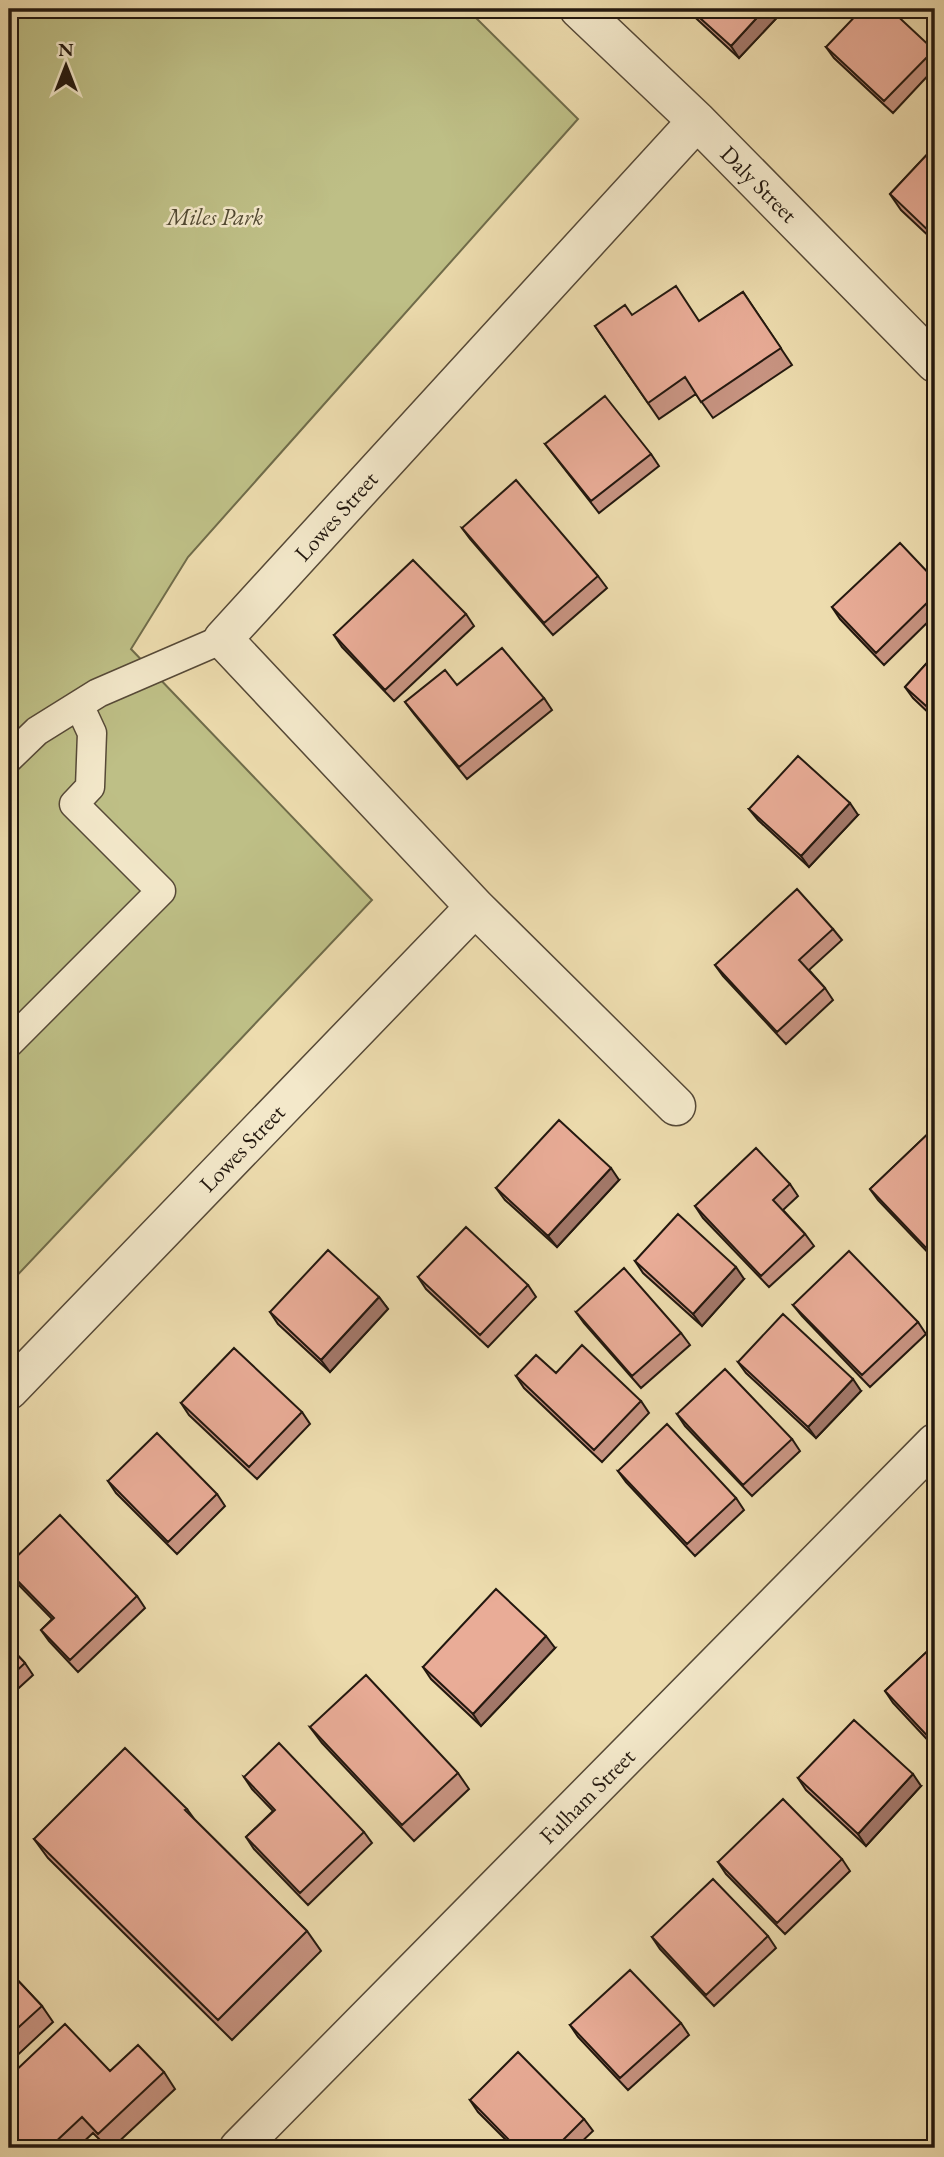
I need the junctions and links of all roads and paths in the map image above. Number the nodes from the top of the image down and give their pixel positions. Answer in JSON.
{"nodes":[{"id":1,"x":579,"y":9,"type":"edge"},
{"id":2,"x":697,"y":121,"type":"junction"},
{"id":3,"x":935,"y":363,"type":"edge"},
{"id":4,"x":223,"y":639,"type":"junction"},
{"id":5,"x":79,"y":705,"type":"junction"},
{"id":6,"x":9,"y":758,"type":"edge"},
{"id":7,"x":475,"y":907,"type":"junction"},
{"id":8,"x":9,"y":1043,"type":"edge"},
{"id":9,"x":676,"y":1106,"type":"dead end"},
{"id":10,"x":9,"y":1390,"type":"edge"},
{"id":11,"x":935,"y":1443,"type":"edge"},
{"id":12,"x":239,"y":2148,"type":"edge"}],
"edges":[{"from":1,"to":2,"type":"street","name":"Daly Street"},
{"from":2,"to":3,"type":"street","name":"Daly Street"},
{"from":2,"to":4,"type":"street","name":"Lowes Street"},
{"from":4,"to":5,"type":"lane"},
{"from":4,"to":7,"type":"street"},
{"from":5,"to":6,"type":"lane"},
{"from":5,"to":8,"type":"lane"},
{"from":7,"to":9,"type":"street"},
{"from":7,"to":10,"type":"street","name":"Lowes Street"},
{"from":11,"to":12,"type":"street","name":"Fulham Street"}]}
